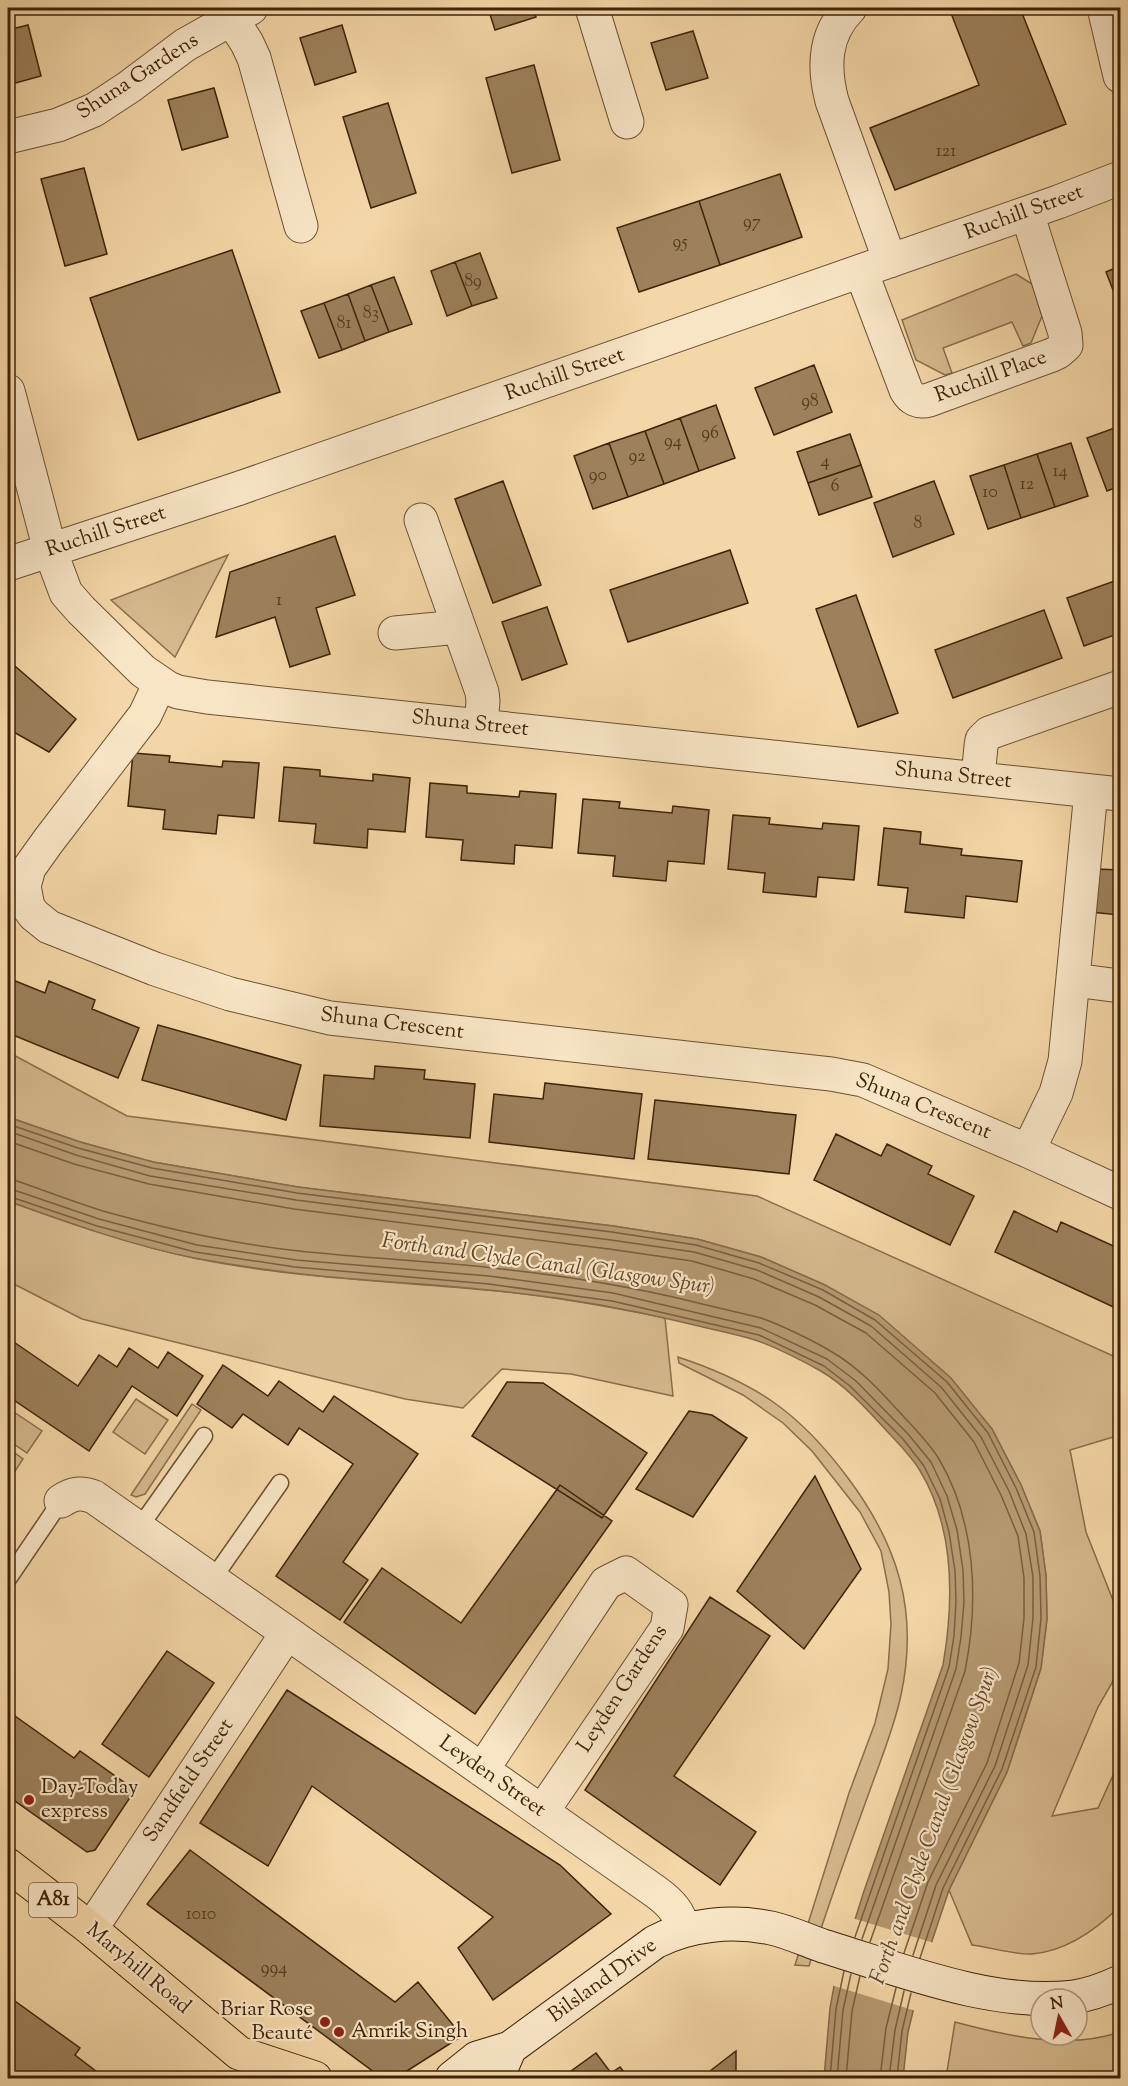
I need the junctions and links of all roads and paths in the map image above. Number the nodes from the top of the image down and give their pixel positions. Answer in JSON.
{"nodes":[{"id":1,"x":592,"y":8,"type":"edge"},
{"id":2,"x":850,"y":8,"type":"edge"},
{"id":3,"x":1104,"y":8,"type":"edge"},
{"id":4,"x":241,"y":13,"type":"edge"},
{"id":5,"x":1120,"y":76,"type":"edge"},
{"id":6,"x":627,"y":122,"type":"dead end"},
{"id":7,"x":8,"y":137,"type":"edge"},
{"id":8,"x":1120,"y":178,"type":"edge"},
{"id":9,"x":1027,"y":213,"type":"junction"},
{"id":10,"x":302,"y":226,"type":"dead end"},
{"id":11,"x":876,"y":266,"type":"junction"},
{"id":12,"x":8,"y":391,"type":"edge"},
{"id":13,"x":421,"y":520,"type":"dead end"},
{"id":14,"x":50,"y":550,"type":"junction"},
{"id":15,"x":8,"y":564,"type":"edge"},
{"id":16,"x":459,"y":627,"type":"junction"},
{"id":17,"x":395,"y":633,"type":"dead end"},
{"id":18,"x":160,"y":683,"type":"junction"},
{"id":19,"x":1120,"y":687,"type":"edge"},
{"id":20,"x":481,"y":725,"type":"junction"},
{"id":21,"x":978,"y":778,"type":"junction"},
{"id":22,"x":1106,"y":792,"type":"edge"},
{"id":23,"x":1074,"y":980,"type":"junction"},
{"id":24,"x":1120,"y":986,"type":"edge"},
{"id":25,"x":1028,"y":1151,"type":"junction"},
{"id":26,"x":1120,"y":1193,"type":"edge"},
{"id":27,"x":204,"y":1436,"type":"dead end"},
{"id":28,"x":280,"y":1483,"type":"dead end"},
{"id":29,"x":61,"y":1501,"type":"joint"},
{"id":30,"x":139,"y":1528,"type":"junction"},
{"id":31,"x":13,"y":1560,"type":"edge"},
{"id":32,"x":8,"y":1579,"type":"edge"},
{"id":33,"x":212,"y":1580,"type":"junction"},
{"id":34,"x":287,"y":1633,"type":"junction"},
{"id":35,"x":482,"y":1770,"type":"junction"},
{"id":36,"x":542,"y":1812,"type":"junction"},
{"id":37,"x":8,"y":1865,"type":"edge"},
{"id":38,"x":91,"y":1929,"type":"junction"},
{"id":39,"x":684,"y":1930,"type":"junction"},
{"id":40,"x":1120,"y":1982,"type":"edge"},
{"id":41,"x":510,"y":2048,"type":"junction"},
{"id":42,"x":245,"y":2066,"type":"edge"},
{"id":43,"x":267,"y":2079,"type":"edge"},
{"id":44,"x":315,"y":2079,"type":"edge"},
{"id":45,"x":452,"y":2079,"type":"edge"},
{"id":46,"x":497,"y":2079,"type":"edge"}],
"edges":[{"from":1,"to":6,"type":"street"},
{"from":2,"to":11,"type":"street"},
{"from":3,"to":5,"type":"street"},
{"from":4,"to":7,"type":"street","name":"Shuna Gardens"},
{"from":4,"to":10,"type":"street","name":"Shuna Gardens"},
{"from":8,"to":9,"type":"street","name":"Ruchill Street"},
{"from":9,"to":11,"type":"street","name":"Ruchill Street"},
{"from":9,"to":11,"type":"street","name":"Ruchill Place"},
{"from":11,"to":14,"type":"street","name":"Ruchill Street"},
{"from":12,"to":14,"type":"street","name":"Shuna Street"},
{"from":13,"to":16,"type":"street"},
{"from":14,"to":15,"type":"street","name":"Ruchill Street"},
{"from":14,"to":18,"type":"street","name":"Shuna Street"},
{"from":16,"to":17,"type":"street"},
{"from":16,"to":20,"type":"street"},
{"from":18,"to":20,"type":"street","name":"Shuna Street"},
{"from":18,"to":25,"type":"street","name":"Shuna Crescent"},
{"from":19,"to":21,"type":"street"},
{"from":20,"to":21,"type":"street","name":"Shuna Street"},
{"from":21,"to":22,"type":"street","name":"Shuna Street"},
{"from":22,"to":23,"type":"street"},
{"from":23,"to":24,"type":"street"},
{"from":23,"to":25,"type":"street"},
{"from":25,"to":26,"type":"street","name":"Shuna Crescent"},
{"from":27,"to":30,"type":"lane"},
{"from":28,"to":33,"type":"lane"},
{"from":29,"to":30,"type":"street","name":"Leyden Street"},
{"from":29,"to":31,"type":"lane"},
{"from":30,"to":33,"type":"street","name":"Leyden Street"},
{"from":31,"to":32,"type":"lane"},
{"from":33,"to":34,"type":"street","name":"Leyden Street"},
{"from":34,"to":35,"type":"street","name":"Leyden Street"},
{"from":34,"to":38,"type":"street","name":"Sandfield Street"},
{"from":35,"to":36,"type":"street","name":"Leyden Street"},
{"from":35,"to":36,"type":"street","name":"Leyden Gardens"},
{"from":36,"to":39,"type":"street","name":"Leyden Street"},
{"from":37,"to":38,"type":"main road","name":"Maryhill Road","number":"A81"},
{"from":38,"to":42,"type":"main road","name":"Maryhill Road","number":"A81"},
{"from":39,"to":40,"type":"street","name":"Bilsland Drive"},
{"from":39,"to":41,"type":"street","name":"Bilsland Drive"},
{"from":41,"to":45,"type":"street","name":"Bilsland Drive"},
{"from":41,"to":46,"type":"street"},
{"from":42,"to":43,"type":"street","number":"A81"},
{"from":42,"to":44,"type":"main road","name":"Maryhill Road","number":"A81"}]}
